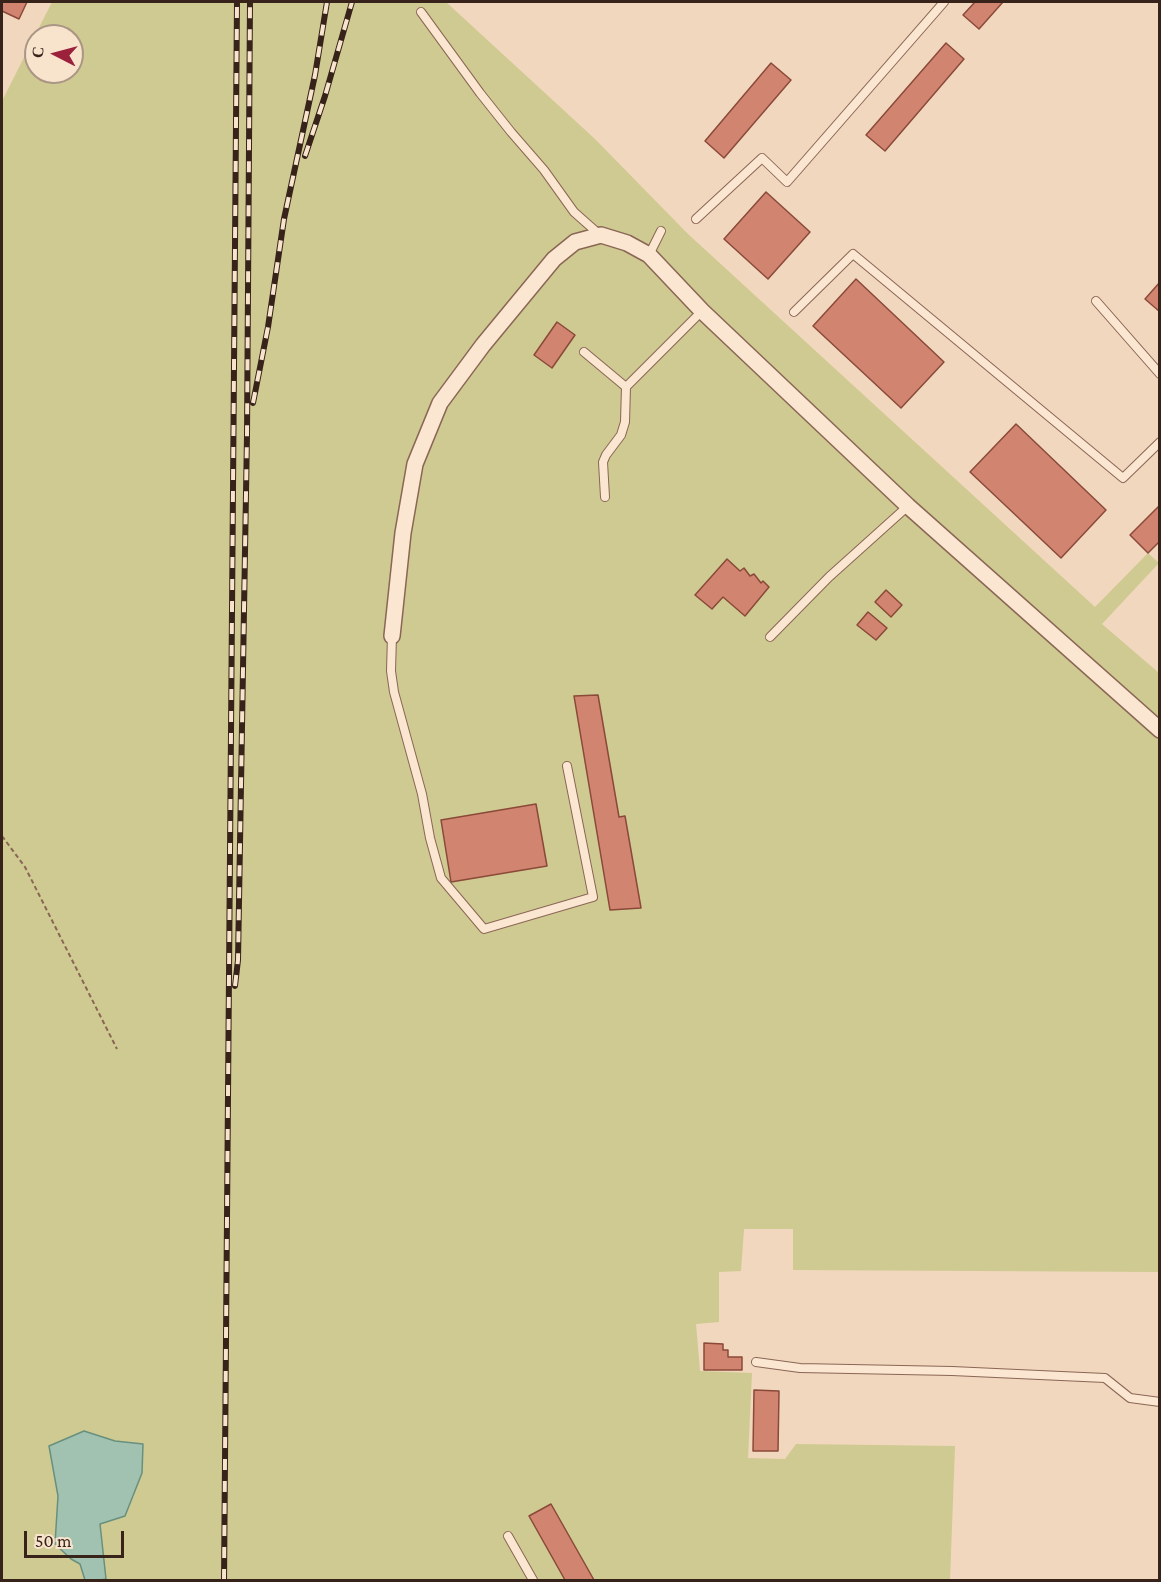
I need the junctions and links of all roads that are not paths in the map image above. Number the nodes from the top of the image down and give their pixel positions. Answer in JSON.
{"nodes":[{"id":1,"x":944,"y":2,"type":"edge"},
{"id":2,"x":421,"y":12,"type":"dead end"},
{"id":3,"x":696,"y":219,"type":"dead end"},
{"id":4,"x":661,"y":231,"type":"dead end"},
{"id":5,"x":601,"y":235,"type":"junction"},
{"id":6,"x":649,"y":255,"type":"junction"},
{"id":7,"x":1096,"y":301,"type":"dead end"},
{"id":8,"x":702,"y":311,"type":"junction"},
{"id":9,"x":794,"y":312,"type":"dead end"},
{"id":10,"x":584,"y":352,"type":"dead end"},
{"id":11,"x":1160,"y":374,"type":"edge"},
{"id":12,"x":626,"y":387,"type":"junction"},
{"id":13,"x":1160,"y":442,"type":"edge"},
{"id":14,"x":605,"y":497,"type":"dead end"},
{"id":15,"x":908,"y":506,"type":"junction"},
{"id":16,"x":392,"y":636,"type":"joint"},
{"id":17,"x":770,"y":637,"type":"dead end"},
{"id":18,"x":1160,"y":730,"type":"edge"},
{"id":19,"x":567,"y":766,"type":"dead end"},
{"id":20,"x":756,"y":1362,"type":"dead end"},
{"id":21,"x":1160,"y":1402,"type":"edge"},
{"id":22,"x":508,"y":1536,"type":"dead end"},
{"id":23,"x":533,"y":1581,"type":"edge"}],
"edges":[{"from":1,"to":3,"type":"lane"},
{"from":2,"to":5,"type":"lane"},
{"from":4,"to":6,"type":"lane"},
{"from":5,"to":6,"type":"street"},
{"from":5,"to":16,"type":"street"},
{"from":6,"to":8,"type":"street"},
{"from":7,"to":11,"type":"lane"},
{"from":8,"to":12,"type":"lane"},
{"from":8,"to":15,"type":"street"},
{"from":9,"to":13,"type":"lane"},
{"from":10,"to":12,"type":"lane"},
{"from":12,"to":14,"type":"lane"},
{"from":15,"to":17,"type":"lane"},
{"from":15,"to":18,"type":"street"},
{"from":16,"to":19,"type":"lane"},
{"from":20,"to":21,"type":"lane"},
{"from":22,"to":23,"type":"lane"}]}
